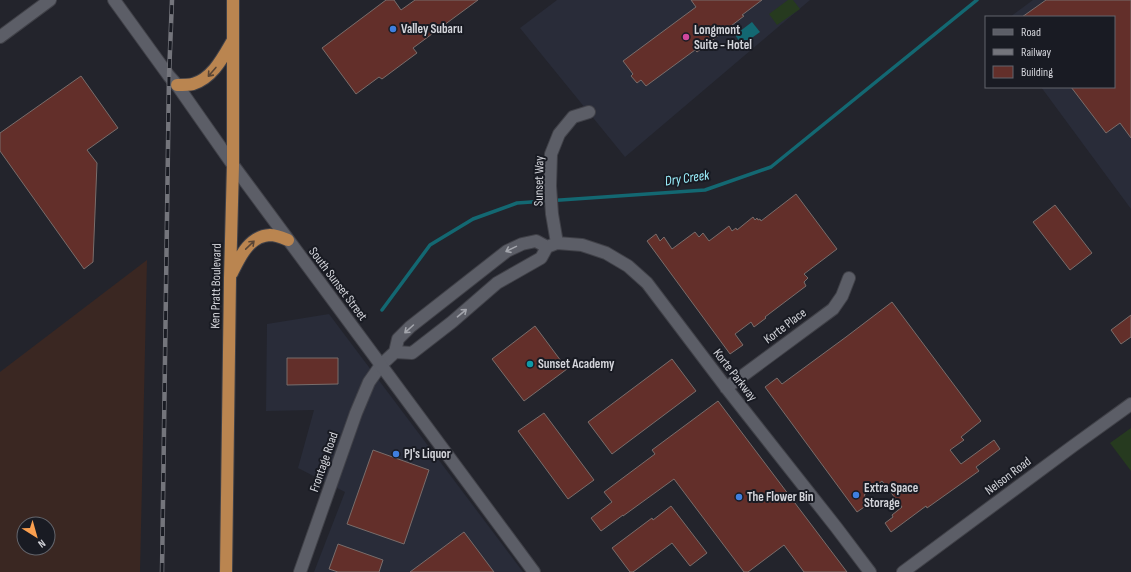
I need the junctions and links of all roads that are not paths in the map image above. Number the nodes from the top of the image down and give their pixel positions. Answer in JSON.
{"nodes":[{"id":1,"x":50,"y":0,"type":"edge"},
{"id":2,"x":114,"y":0,"type":"edge"},
{"id":3,"x":233,"y":0,"type":"edge"},
{"id":4,"x":122,"y":10,"type":"junction"},
{"id":5,"x":0,"y":37,"type":"edge"},
{"id":6,"x":234,"y":40,"type":"junction"},
{"id":7,"x":159,"y":62,"type":"dead end"},
{"id":8,"x":177,"y":85,"type":"junction"},
{"id":9,"x":589,"y":112,"type":"dead end"},
{"id":10,"x":233,"y":165,"type":"junction"},
{"id":11,"x":288,"y":240,"type":"junction"},
{"id":12,"x":552,"y":245,"type":"junction"},
{"id":13,"x":230,"y":278,"type":"junction"},
{"id":14,"x":849,"y":278,"type":"dead end"},
{"id":15,"x":395,"y":352,"type":"junction"},
{"id":16,"x":381,"y":365,"type":"junction"},
{"id":17,"x":726,"y":388,"type":"junction"},
{"id":18,"x":1131,"y":404,"type":"edge"},
{"id":19,"x":226,"y":572,"type":"edge"},
{"id":20,"x":300,"y":572,"type":"edge"},
{"id":21,"x":534,"y":572,"type":"edge"},
{"id":22,"x":870,"y":572,"type":"edge"},
{"id":23,"x":903,"y":572,"type":"edge"}],
"edges":[{"from":1,"to":5,"type":"street"},
{"from":2,"to":4,"type":"street","name":"South Sunset Street"},
{"from":3,"to":6,"type":"highway","name":"Ken Pratt Boulevard"},
{"from":4,"to":7,"type":"street","name":"South Sunset Street"},
{"from":4,"to":8,"type":"street","name":"South Sunset Street"},
{"from":6,"to":8,"type":"highway","one_way":true},
{"from":6,"to":10,"type":"highway","name":"Ken Pratt Boulevard"},
{"from":8,"to":10,"type":"street","name":"South Sunset Street"},
{"from":9,"to":12,"type":"street","name":"Sunset Way"},
{"from":10,"to":11,"type":"street","name":"South Sunset Street"},
{"from":10,"to":13,"type":"highway","name":"Ken Pratt Boulevard"},
{"from":13,"to":11,"type":"highway","one_way":true},
{"from":11,"to":16,"type":"street","name":"South Sunset Street"},
{"from":15,"to":12,"type":"street","one_way":true},
{"from":12,"to":15,"type":"street","name":"Korte Parkway","one_way":true},
{"from":12,"to":17,"type":"street","name":"Korte Parkway"},
{"from":13,"to":19,"type":"highway","name":"Ken Pratt Boulevard"},
{"from":14,"to":17,"type":"street","name":"Korte Place"},
{"from":15,"to":16,"type":"street","name":"Korte Parkway"},
{"from":16,"to":20,"type":"street","name":"Frontage Road"},
{"from":16,"to":21,"type":"street","name":"South Sunset Street"},
{"from":17,"to":22,"type":"street","name":"Korte Parkway"},
{"from":18,"to":23,"type":"street","name":"Nelson Road"}]}
